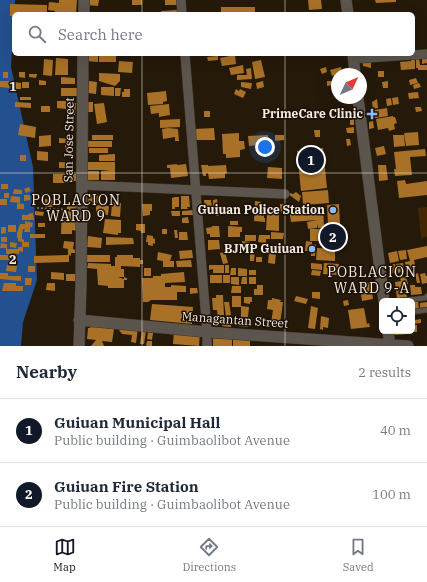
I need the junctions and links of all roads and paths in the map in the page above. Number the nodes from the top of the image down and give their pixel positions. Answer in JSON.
{"nodes":[{"id":1,"x":84,"y":0,"type":"edge"},
{"id":2,"x":181,"y":0,"type":"edge"},
{"id":3,"x":346,"y":0,"type":"edge"},
{"id":4,"x":84,"y":12,"type":"edge"},
{"id":5,"x":182,"y":12,"type":"edge"},
{"id":6,"x":348,"y":12,"type":"edge"},
{"id":7,"x":415,"y":54,"type":"edge"},
{"id":8,"x":427,"y":54,"type":"edge"},
{"id":9,"x":83,"y":56,"type":"edge"},
{"id":10,"x":185,"y":56,"type":"edge"},
{"id":11,"x":353,"y":56,"type":"edge"},
{"id":12,"x":354,"y":68,"type":"edge"},
{"id":13,"x":359,"y":104,"type":"edge"},
{"id":14,"x":82,"y":184,"type":"junction"},
{"id":15,"x":196,"y":189,"type":"junction"},
{"id":16,"x":285,"y":194,"type":"dead end"},
{"id":17,"x":38,"y":208,"type":"dead end"},
{"id":18,"x":82,"y":211,"type":"junction"},
{"id":19,"x":427,"y":296,"type":"edge"},
{"id":20,"x":384,"y":298,"type":"edge"},
{"id":21,"x":415,"y":299,"type":"edge"},
{"id":22,"x":427,"y":310,"type":"edge"},
{"id":23,"x":415,"y":312,"type":"edge"},
{"id":24,"x":79,"y":320,"type":"junction"},
{"id":25,"x":207,"y":332,"type":"junction"},
{"id":26,"x":388,"y":334,"type":"edge"},
{"id":27,"x":390,"y":345,"type":"edge"},
{"id":28,"x":79,"y":346,"type":"edge"},
{"id":29,"x":207,"y":346,"type":"edge"},
{"id":30,"x":408,"y":346,"type":"edge"}],
"edges":[{"from":1,"to":4,"type":"street"},
{"from":2,"to":5,"type":"street"},
{"from":3,"to":6,"type":"street"},
{"from":7,"to":8,"type":"street"},
{"from":9,"to":14,"type":"street","name":"San Jose Street"},
{"from":10,"to":15,"type":"street"},
{"from":11,"to":12,"type":"street"},
{"from":13,"to":20,"type":"street"},
{"from":14,"to":15,"type":"street"},
{"from":14,"to":18,"type":"street","name":"San Jose Street"},
{"from":15,"to":16,"type":"street"},
{"from":15,"to":25,"type":"street"},
{"from":17,"to":18,"type":"path"},
{"from":18,"to":24,"type":"street","name":"San Jose Street"},
{"from":19,"to":21,"type":"lane"},
{"from":22,"to":23,"type":"lane"},
{"from":24,"to":25,"type":"street","name":"Managantan Street"},
{"from":24,"to":28,"type":"street","name":"San Jose Street"},
{"from":25,"to":27,"type":"street","name":"Managantan Street"},
{"from":25,"to":29,"type":"street"},
{"from":26,"to":27,"type":"street"},
{"from":27,"to":30,"type":"street","name":"Managantan Street"}]}
